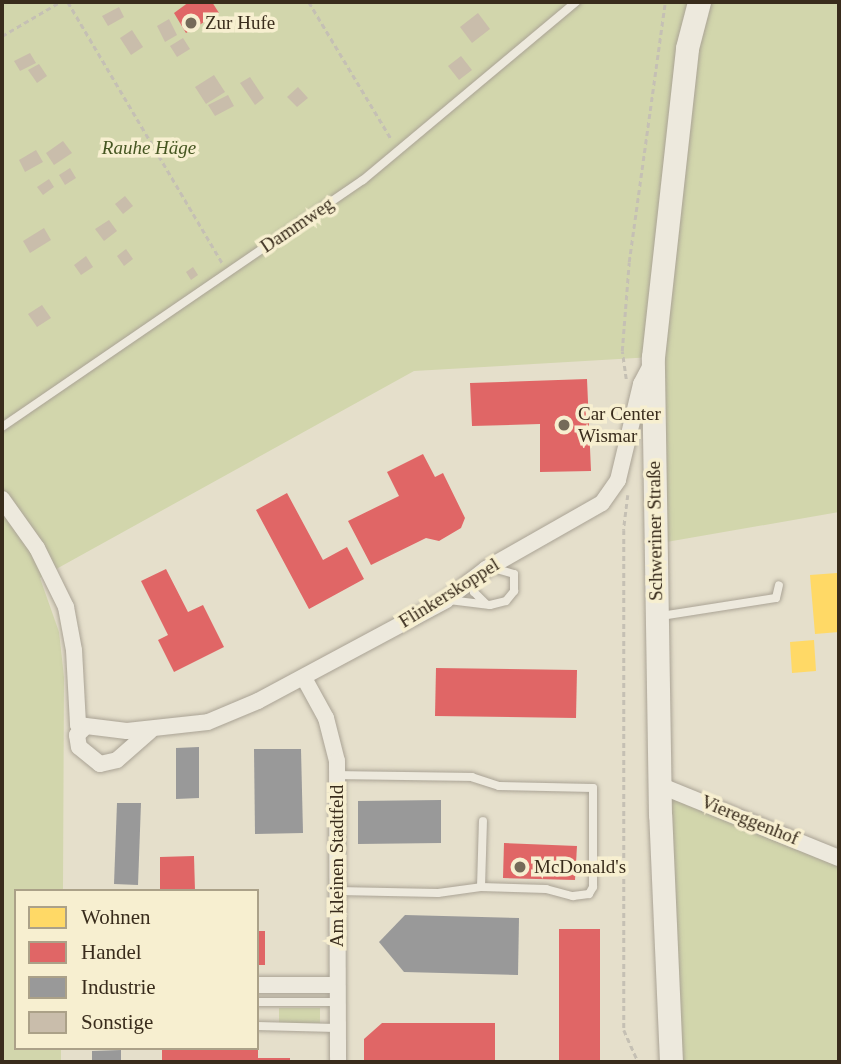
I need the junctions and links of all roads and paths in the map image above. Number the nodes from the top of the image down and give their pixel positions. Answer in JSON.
{"nodes":[{"id":1,"x":60,"y":2,"type":"edge"},
{"id":2,"x":68,"y":2,"type":"edge"},
{"id":3,"x":309,"y":2,"type":"edge"},
{"id":4,"x":576,"y":2,"type":"edge"},
{"id":5,"x":665,"y":2,"type":"edge"},
{"id":6,"x":699,"y":2,"type":"edge"},
{"id":7,"x":2,"y":36,"type":"edge"},
{"id":8,"x":400,"y":152,"type":"junction"},
{"id":9,"x":227,"y":272,"type":"junction"},
{"id":10,"x":653,"y":362,"type":"junction"},
{"id":11,"x":626,"y":388,"type":"dead end"},
{"id":12,"x":2,"y":427,"type":"edge"},
{"id":13,"x":618,"y":480,"type":"junction"},
{"id":14,"x":2,"y":499,"type":"edge"},
{"id":15,"x":481,"y":573,"type":"junction"},
{"id":16,"x":779,"y":584,"type":"dead end"},
{"id":17,"x":446,"y":600,"type":"junction"},
{"id":18,"x":490,"y":605,"type":"junction"},
{"id":19,"x":657,"y":617,"type":"junction"},
{"id":20,"x":304,"y":678,"type":"junction"},
{"id":21,"x":84,"y":728,"type":"junction"},
{"id":22,"x":152,"y":729,"type":"junction"},
{"id":23,"x":337,"y":775,"type":"junction"},
{"id":24,"x":659,"y":785,"type":"junction"},
{"id":25,"x":483,"y":821,"type":"dead end"},
{"id":26,"x":839,"y":858,"type":"edge"},
{"id":27,"x":481,"y":887,"type":"junction"},
{"id":28,"x":337,"y":891,"type":"junction"},
{"id":29,"x":259,"y":985,"type":"edge"},
{"id":30,"x":336,"y":985,"type":"junction"},
{"id":31,"x":259,"y":1002,"type":"edge"},
{"id":32,"x":336,"y":1002,"type":"junction"},
{"id":33,"x":259,"y":1026,"type":"edge"},
{"id":34,"x":336,"y":1028,"type":"junction"},
{"id":35,"x":338,"y":1062,"type":"edge"},
{"id":36,"x":638,"y":1062,"type":"edge"},
{"id":37,"x":671,"y":1062,"type":"edge"}],
"edges":[{"from":1,"to":7,"type":"path"},
{"from":2,"to":9,"type":"path"},
{"from":3,"to":8,"type":"path"},
{"from":4,"to":8,"type":"lane","name":"Dammweg"},
{"from":5,"to":11,"type":"path"},
{"from":6,"to":10,"type":"main road","name":"Schweriner Straße"},
{"from":8,"to":9,"type":"lane","name":"Dammweg"},
{"from":9,"to":12,"type":"lane","name":"Dammweg"},
{"from":10,"to":13,"type":"street","name":"Flinkerskoppel"},
{"from":10,"to":19,"type":"main road","name":"Schweriner Straße"},
{"from":13,"to":15,"type":"street","name":"Flinkerskoppel"},
{"from":13,"to":36,"type":"path"},
{"from":14,"to":21,"type":"street"},
{"from":15,"to":17,"type":"street","name":"Flinkerskoppel"},
{"from":15,"to":18,"type":"lane"},
{"from":15,"to":18,"type":"lane"},
{"from":16,"to":19,"type":"lane"},
{"from":17,"to":18,"type":"lane"},
{"from":17,"to":20,"type":"street","name":"Flinkerskoppel"},
{"from":19,"to":24,"type":"main road","name":"Schweriner Straße"},
{"from":20,"to":22,"type":"street","name":"Flinkerskoppel"},
{"from":20,"to":23,"type":"street","name":"Am kleinen Stadtfeld"},
{"from":21,"to":22,"type":"street","name":"Flinkerskoppel"},
{"from":21,"to":22,"type":"street"},
{"from":23,"to":27,"type":"lane"},
{"from":23,"to":28,"type":"street","name":"Am kleinen Stadtfeld"},
{"from":24,"to":26,"type":"street","name":"Viereggenhof"},
{"from":24,"to":37,"type":"main road","name":"Schweriner Straße"},
{"from":25,"to":27,"type":"lane"},
{"from":27,"to":28,"type":"lane"},
{"from":28,"to":30,"type":"street","name":"Am kleinen Stadtfeld"},
{"from":29,"to":30,"type":"street"},
{"from":30,"to":32,"type":"street","name":"Am kleinen Stadtfeld"},
{"from":31,"to":32,"type":"lane"},
{"from":32,"to":34,"type":"street","name":"Am kleinen Stadtfeld"},
{"from":33,"to":34,"type":"lane"},
{"from":34,"to":35,"type":"street","name":"Am kleinen Stadtfeld"}]}
